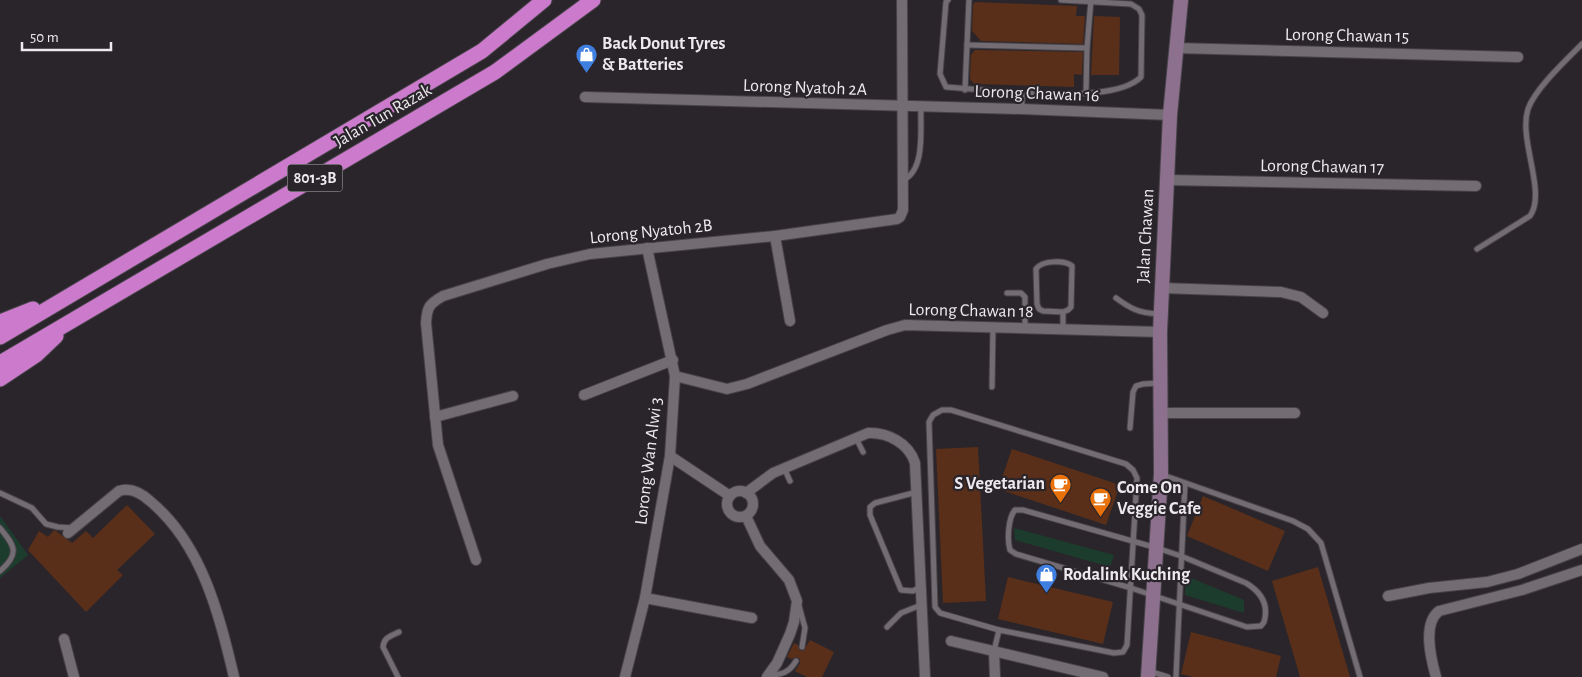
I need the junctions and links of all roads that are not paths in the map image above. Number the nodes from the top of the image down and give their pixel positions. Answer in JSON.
{"nodes":[{"id":1,"x":544,"y":0,"type":"edge"},
{"id":2,"x":592,"y":0,"type":"edge"},
{"id":3,"x":902,"y":0,"type":"edge"},
{"id":4,"x":948,"y":0,"type":"edge"},
{"id":5,"x":969,"y":0,"type":"edge"},
{"id":6,"x":1062,"y":0,"type":"edge"},
{"id":7,"x":1181,"y":0,"type":"edge"},
{"id":8,"x":1091,"y":1,"type":"edge"},
{"id":9,"x":1582,"y":44,"type":"edge"},
{"id":10,"x":967,"y":45,"type":"junction"},
{"id":11,"x":1087,"y":48,"type":"junction"},
{"id":12,"x":1175,"y":48,"type":"junction"},
{"id":13,"x":1518,"y":57,"type":"dead end"},
{"id":14,"x":965,"y":90,"type":"junction"},
{"id":15,"x":1022,"y":93,"type":"junction"},
{"id":16,"x":1086,"y":93,"type":"junction"},
{"id":17,"x":586,"y":97,"type":"dead end"},
{"id":18,"x":903,"y":107,"type":"junction"},
{"id":19,"x":921,"y":107,"type":"junction"},
{"id":20,"x":1022,"y":109,"type":"junction"},
{"id":21,"x":1170,"y":115,"type":"junction"},
{"id":22,"x":903,"y":180,"type":"junction"},
{"id":23,"x":1167,"y":180,"type":"junction"},
{"id":24,"x":1476,"y":186,"type":"dead end"},
{"id":25,"x":775,"y":236,"type":"junction"},
{"id":26,"x":647,"y":248,"type":"junction"},
{"id":27,"x":1477,"y":249,"type":"dead end"},
{"id":28,"x":1162,"y":288,"type":"junction"},
{"id":29,"x":1006,"y":293,"type":"dead end"},
{"id":30,"x":65,"y":298,"type":"junction"},
{"id":31,"x":1116,"y":298,"type":"dead end"},
{"id":32,"x":1063,"y":312,"type":"junction"},
{"id":33,"x":1323,"y":313,"type":"dead end"},
{"id":34,"x":1161,"y":314,"type":"junction"},
{"id":35,"x":71,"y":320,"type":"junction"},
{"id":36,"x":790,"y":321,"type":"dead end"},
{"id":37,"x":0,"y":322,"type":"edge"},
{"id":38,"x":994,"y":327,"type":"junction"},
{"id":39,"x":1025,"y":328,"type":"junction"},
{"id":40,"x":1063,"y":328,"type":"junction"},
{"id":41,"x":1160,"y":332,"type":"junction"},
{"id":42,"x":0,"y":337,"type":"edge"},
{"id":43,"x":673,"y":360,"type":"junction"},
{"id":44,"x":0,"y":363,"type":"edge"},
{"id":45,"x":675,"y":376,"type":"junction"},
{"id":46,"x":0,"y":379,"type":"edge"},
{"id":47,"x":1160,"y":383,"type":"junction"},
{"id":48,"x":992,"y":388,"type":"dead end"},
{"id":49,"x":584,"y":395,"type":"dead end"},
{"id":50,"x":513,"y":396,"type":"dead end"},
{"id":51,"x":1161,"y":413,"type":"junction"},
{"id":52,"x":1295,"y":413,"type":"dead end"},
{"id":53,"x":434,"y":417,"type":"junction"},
{"id":54,"x":1130,"y":428,"type":"dead end"},
{"id":55,"x":856,"y":438,"type":"junction"},
{"id":56,"x":862,"y":452,"type":"dead end"},
{"id":57,"x":670,"y":456,"type":"junction"},
{"id":58,"x":784,"y":468,"type":"junction"},
{"id":59,"x":1161,"y":474,"type":"junction"},
{"id":60,"x":790,"y":480,"type":"dead end"},
{"id":61,"x":1185,"y":483,"type":"junction"},
{"id":62,"x":916,"y":492,"type":"junction"},
{"id":63,"x":0,"y":493,"type":"edge"},
{"id":64,"x":746,"y":493,"type":"junction"},
{"id":65,"x":730,"y":496,"type":"junction"},
{"id":66,"x":746,"y":516,"type":"junction"},
{"id":67,"x":0,"y":528,"type":"edge"},
{"id":68,"x":71,"y":530,"type":"joint"},
{"id":69,"x":1134,"y":541,"type":"junction"},
{"id":70,"x":1157,"y":548,"type":"junction"},
{"id":71,"x":1582,"y":549,"type":"edge"},
{"id":72,"x":1181,"y":556,"type":"junction"},
{"id":73,"x":476,"y":560,"type":"dead end"},
{"id":74,"x":0,"y":570,"type":"edge"},
{"id":75,"x":1582,"y":570,"type":"edge"},
{"id":76,"x":920,"y":587,"type":"junction"},
{"id":77,"x":1131,"y":588,"type":"junction"},
{"id":78,"x":1154,"y":596,"type":"junction"},
{"id":79,"x":1388,"y":596,"type":"dead end"},
{"id":80,"x":645,"y":598,"type":"junction"},
{"id":81,"x":797,"y":601,"type":"junction"},
{"id":82,"x":1178,"y":604,"type":"junction"},
{"id":83,"x":921,"y":605,"type":"junction"},
{"id":84,"x":752,"y":618,"type":"dead end"},
{"id":85,"x":887,"y":627,"type":"dead end"},
{"id":86,"x":999,"y":630,"type":"junction"},
{"id":87,"x":399,"y":632,"type":"dead end"},
{"id":88,"x":64,"y":639,"type":"dead end"},
{"id":89,"x":951,"y":641,"type":"dead end"},
{"id":90,"x":802,"y":647,"type":"dead end"},
{"id":91,"x":994,"y":650,"type":"junction"},
{"id":92,"x":796,"y":661,"type":"dead end"},
{"id":93,"x":1149,"y":674,"type":"edge"},
{"id":94,"x":74,"y":677,"type":"edge"},
{"id":95,"x":234,"y":677,"type":"edge"},
{"id":96,"x":398,"y":677,"type":"edge"},
{"id":97,"x":625,"y":677,"type":"edge"},
{"id":98,"x":768,"y":677,"type":"edge"},
{"id":99,"x":925,"y":677,"type":"edge"},
{"id":100,"x":995,"y":677,"type":"edge"},
{"id":101,"x":1103,"y":677,"type":"edge"},
{"id":102,"x":1168,"y":677,"type":"edge"},
{"id":103,"x":1176,"y":677,"type":"edge"},
{"id":104,"x":1360,"y":677,"type":"edge"},
{"id":105,"x":1436,"y":677,"type":"edge"}],
"edges":[{"from":1,"to":30,"type":"highway","name":"Jalan Tun Razak"},
{"from":2,"to":35,"type":"highway","name":"Jalan Tun Razak","number":"801-3B"},
{"from":3,"to":18,"type":"street"},
{"from":4,"to":14,"type":"lane"},
{"from":5,"to":10,"type":"lane"},
{"from":6,"to":8,"type":"lane"},
{"from":7,"to":12,"type":"street","name":"Jalan Chawan"},
{"from":8,"to":11,"type":"lane"},
{"from":8,"to":16,"type":"lane"},
{"from":9,"to":27,"type":"lane"},
{"from":10,"to":11,"type":"lane"},
{"from":10,"to":14,"type":"lane"},
{"from":11,"to":16,"type":"lane"},
{"from":12,"to":13,"type":"street","name":"Lorong Chawan 15"},
{"from":12,"to":21,"type":"street","name":"Jalan Chawan"},
{"from":14,"to":15,"type":"lane"},
{"from":15,"to":16,"type":"lane"},
{"from":15,"to":20,"type":"lane"},
{"from":17,"to":18,"type":"street","name":"Lorong Nyatoh 2A"},
{"from":18,"to":19,"type":"street","name":"Lorong Chawan 16"},
{"from":18,"to":22,"type":"street"},
{"from":19,"to":20,"type":"street","name":"Lorong Chawan 16"},
{"from":19,"to":22,"type":"lane"},
{"from":20,"to":21,"type":"street","name":"Lorong Chawan 16"},
{"from":21,"to":23,"type":"street","name":"Jalan Chawan"},
{"from":22,"to":25,"type":"street","name":"Lorong Nyatoh 2B"},
{"from":23,"to":24,"type":"street","name":"Lorong Chawan 17"},
{"from":23,"to":28,"type":"street","name":"Jalan Chawan"},
{"from":25,"to":26,"type":"street","name":"Lorong Nyatoh 2B"},
{"from":25,"to":36,"type":"street"},
{"from":26,"to":43,"type":"street","name":"Lorong Wan Alwi 3"},
{"from":26,"to":53,"type":"street","name":"Lorong Nyatoh 2B"},
{"from":28,"to":33,"type":"street"},
{"from":28,"to":34,"type":"street","name":"Jalan Chawan"},
{"from":29,"to":39,"type":"lane"},
{"from":30,"to":37,"type":"highway"},
{"from":30,"to":42,"type":"highway","name":"Jalan Tun Razak"},
{"from":31,"to":34,"type":"lane"},
{"from":32,"to":32,"type":"lane"},
{"from":32,"to":40,"type":"lane"},
{"from":34,"to":41,"type":"street","name":"Jalan Chawan"},
{"from":35,"to":44,"type":"highway","name":"Jalan Tun Razak","number":"801-3B"},
{"from":35,"to":46,"type":"highway"},
{"from":38,"to":39,"type":"street","name":"Lorong Chawan 18"},
{"from":38,"to":45,"type":"street","name":"Lorong Chawan 18"},
{"from":38,"to":48,"type":"lane"},
{"from":39,"to":40,"type":"street","name":"Lorong Chawan 18"},
{"from":40,"to":41,"type":"street","name":"Lorong Chawan 18"},
{"from":41,"to":47,"type":"street","name":"Jalan Chawan"},
{"from":43,"to":45,"type":"street","name":"Lorong Wan Alwi 3"},
{"from":43,"to":49,"type":"street"},
{"from":45,"to":57,"type":"street","name":"Lorong Wan Alwi 3"},
{"from":47,"to":51,"type":"street","name":"Jalan Chawan"},
{"from":47,"to":54,"type":"lane"},
{"from":50,"to":53,"type":"street"},
{"from":51,"to":52,"type":"street"},
{"from":51,"to":59,"type":"street","name":"Jalan Chawan"},
{"from":53,"to":73,"type":"street"},
{"from":55,"to":56,"type":"lane"},
{"from":55,"to":58,"type":"street"},
{"from":55,"to":62,"type":"street"},
{"from":57,"to":65,"type":"street"},
{"from":57,"to":80,"type":"street","name":"Lorong Wan Alwi 3"},
{"from":58,"to":60,"type":"lane"},
{"from":58,"to":64,"type":"street"},
{"from":59,"to":61,"type":"lane"},
{"from":59,"to":70,"type":"street","name":"Jalan Chawan"},
{"from":61,"to":72,"type":"lane"},
{"from":61,"to":104,"type":"lane"},
{"from":62,"to":76,"type":"street"},
{"from":62,"to":76,"type":"lane"},
{"from":63,"to":68,"type":"lane"},
{"from":64,"to":65,"type":"street"},
{"from":64,"to":66,"type":"street"},
{"from":65,"to":66,"type":"street"},
{"from":66,"to":81,"type":"street"},
{"from":67,"to":74,"type":"lane"},
{"from":68,"to":95,"type":"street"},
{"from":69,"to":70,"type":"lane"},
{"from":69,"to":77,"type":"lane"},
{"from":69,"to":77,"type":"lane"},
{"from":69,"to":86,"type":"lane"},
{"from":70,"to":72,"type":"lane"},
{"from":70,"to":78,"type":"street","name":"Jalan Chawan"},
{"from":71,"to":79,"type":"street"},
{"from":72,"to":82,"type":"lane"},
{"from":72,"to":82,"type":"lane"},
{"from":75,"to":105,"type":"street"},
{"from":76,"to":83,"type":"street"},
{"from":77,"to":78,"type":"lane"},
{"from":77,"to":86,"type":"lane"},
{"from":78,"to":82,"type":"lane"},
{"from":78,"to":93,"type":"street","name":"Jalan Chawan"},
{"from":80,"to":84,"type":"street"},
{"from":80,"to":97,"type":"street","name":"Lorong Wan Alwi 3"},
{"from":81,"to":90,"type":"lane"},
{"from":81,"to":98,"type":"street"},
{"from":82,"to":103,"type":"lane"},
{"from":83,"to":85,"type":"lane"},
{"from":83,"to":99,"type":"street"},
{"from":86,"to":91,"type":"lane"},
{"from":87,"to":96,"type":"lane"},
{"from":88,"to":94,"type":"street"},
{"from":89,"to":91,"type":"street"},
{"from":91,"to":100,"type":"street"},
{"from":91,"to":101,"type":"street"},
{"from":92,"to":98,"type":"lane"},
{"from":93,"to":102,"type":"lane"}]}
